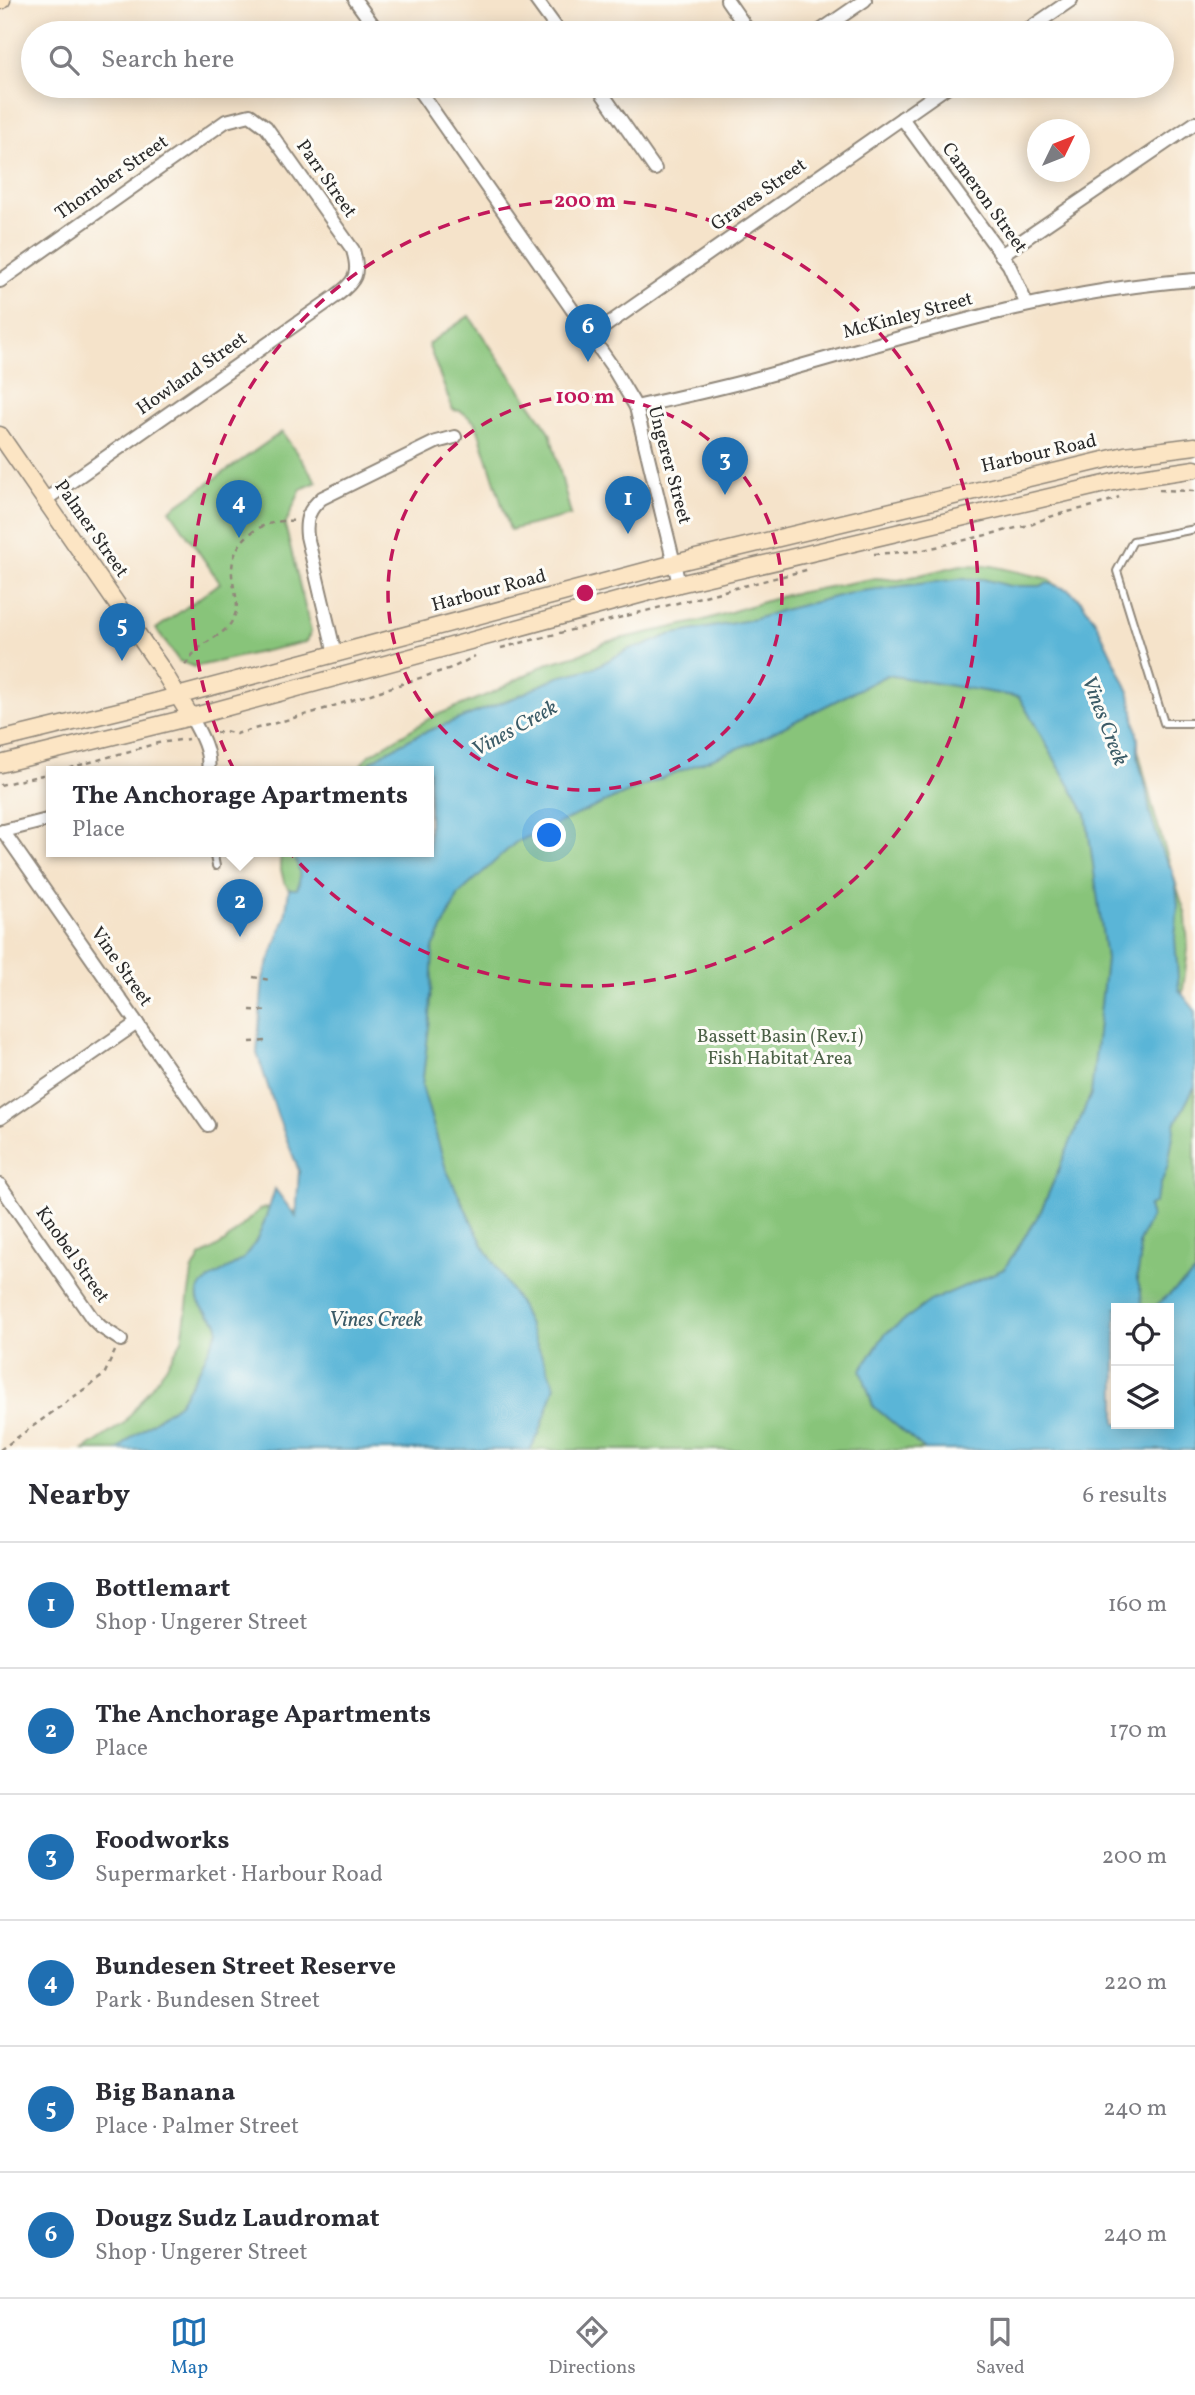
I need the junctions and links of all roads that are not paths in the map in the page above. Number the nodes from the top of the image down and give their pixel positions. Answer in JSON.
{"nodes":[{"id":1,"x":355,"y":0,"type":"edge"},
{"id":2,"x":536,"y":0,"type":"edge"},
{"id":3,"x":727,"y":0,"type":"edge"},
{"id":4,"x":865,"y":0,"type":"edge"},
{"id":5,"x":1071,"y":0,"type":"edge"},
{"id":6,"x":370,"y":21,"type":"edge"},
{"id":7,"x":551,"y":21,"type":"edge"},
{"id":8,"x":742,"y":21,"type":"edge"},
{"id":9,"x":834,"y":21,"type":"edge"},
{"id":10,"x":1040,"y":21,"type":"edge"},
{"id":11,"x":424,"y":98,"type":"edge"},
{"id":12,"x":605,"y":98,"type":"edge"},
{"id":13,"x":931,"y":98,"type":"edge"},
{"id":14,"x":250,"y":114,"type":"joint"},
{"id":15,"x":902,"y":118,"type":"junction"},
{"id":16,"x":1195,"y":123,"type":"edge"},
{"id":17,"x":655,"y":169,"type":"dead end"},
{"id":18,"x":1001,"y":255,"type":"junction"},
{"id":19,"x":357,"y":275,"type":"joint"},
{"id":20,"x":1195,"y":280,"type":"edge"},
{"id":21,"x":0,"y":281,"type":"edge"},
{"id":22,"x":1027,"y":305,"type":"junction"},
{"id":23,"x":591,"y":336,"type":"junction"},
{"id":24,"x":636,"y":407,"type":"junction"},
{"id":25,"x":455,"y":438,"type":"dead end"},
{"id":26,"x":2,"y":441,"type":"edge"},
{"id":27,"x":1195,"y":446,"type":"edge"},
{"id":28,"x":1195,"y":470,"type":"edge"},
{"id":29,"x":45,"y":500,"type":"junction"},
{"id":30,"x":1195,"y":529,"type":"edge"},
{"id":31,"x":675,"y":563,"type":"junction"},
{"id":32,"x":679,"y":583,"type":"junction"},
{"id":33,"x":335,"y":654,"type":"junction"},
{"id":34,"x":178,"y":695,"type":"junction"},
{"id":35,"x":191,"y":717,"type":"junction"},
{"id":36,"x":1195,"y":723,"type":"edge"},
{"id":37,"x":0,"y":740,"type":"edge"},
{"id":38,"x":0,"y":764,"type":"edge"},
{"id":39,"x":209,"y":766,"type":"edge"},
{"id":40,"x":46,"y":820,"type":"edge"},
{"id":41,"x":2,"y":831,"type":"edge"},
{"id":42,"x":214,"y":857,"type":"edge"},
{"id":43,"x":216,"y":866,"type":"dead end"},
{"id":44,"x":136,"y":1023,"type":"junction"},
{"id":45,"x":0,"y":1118,"type":"edge"},
{"id":46,"x":208,"y":1125,"type":"dead end"},
{"id":47,"x":0,"y":1185,"type":"edge"},
{"id":48,"x":121,"y":1340,"type":"road end"}],
"edges":[{"from":1,"to":6,"type":"street"},
{"from":2,"to":7,"type":"street"},
{"from":3,"to":8,"type":"street"},
{"from":4,"to":9,"type":"street"},
{"from":5,"to":10,"type":"street"},
{"from":11,"to":23,"type":"street","name":"Ungerer Street"},
{"from":12,"to":17,"type":"street"},
{"from":13,"to":15,"type":"street","name":"Graves Street"},
{"from":14,"to":19,"type":"street","name":"Parr Street"},
{"from":14,"to":21,"type":"street","name":"Thornber Street"},
{"from":15,"to":18,"type":"street","name":"Cameron Street"},
{"from":15,"to":23,"type":"street","name":"Graves Street"},
{"from":16,"to":18,"type":"street"},
{"from":18,"to":22,"type":"street","name":"Cameron Street"},
{"from":19,"to":29,"type":"street","name":"Howland Street"},
{"from":20,"to":22,"type":"street","name":"McKinley Street"},
{"from":22,"to":24,"type":"street","name":"McKinley Street"},
{"from":23,"to":24,"type":"street","name":"Ungerer Street"},
{"from":24,"to":31,"type":"street","name":"Ungerer Street"},
{"from":25,"to":33,"type":"street"},
{"from":26,"to":29,"type":"main road","name":"Palmer Street"},
{"from":27,"to":31,"type":"main road","name":"Harbour Road"},
{"from":28,"to":32,"type":"main road"},
{"from":29,"to":34,"type":"main road","name":"Palmer Street"},
{"from":30,"to":36,"type":"lane"},
{"from":31,"to":32,"type":"street","name":"Ungerer Street"},
{"from":31,"to":33,"type":"main road","name":"Harbour Road"},
{"from":32,"to":35,"type":"main road"},
{"from":33,"to":34,"type":"main road","name":"Harbour Road"},
{"from":34,"to":35,"type":"main road","name":"Palmer Street"},
{"from":34,"to":37,"type":"main road","name":"Harbour Road"},
{"from":35,"to":38,"type":"main road"},
{"from":35,"to":39,"type":"street"},
{"from":40,"to":41,"type":"street"},
{"from":41,"to":44,"type":"street","name":"Vine Street"},
{"from":42,"to":43,"type":"lane"},
{"from":44,"to":45,"type":"street"},
{"from":44,"to":46,"type":"street","name":"Vine Street"},
{"from":47,"to":48,"type":"street","name":"Knobel Street"}]}
